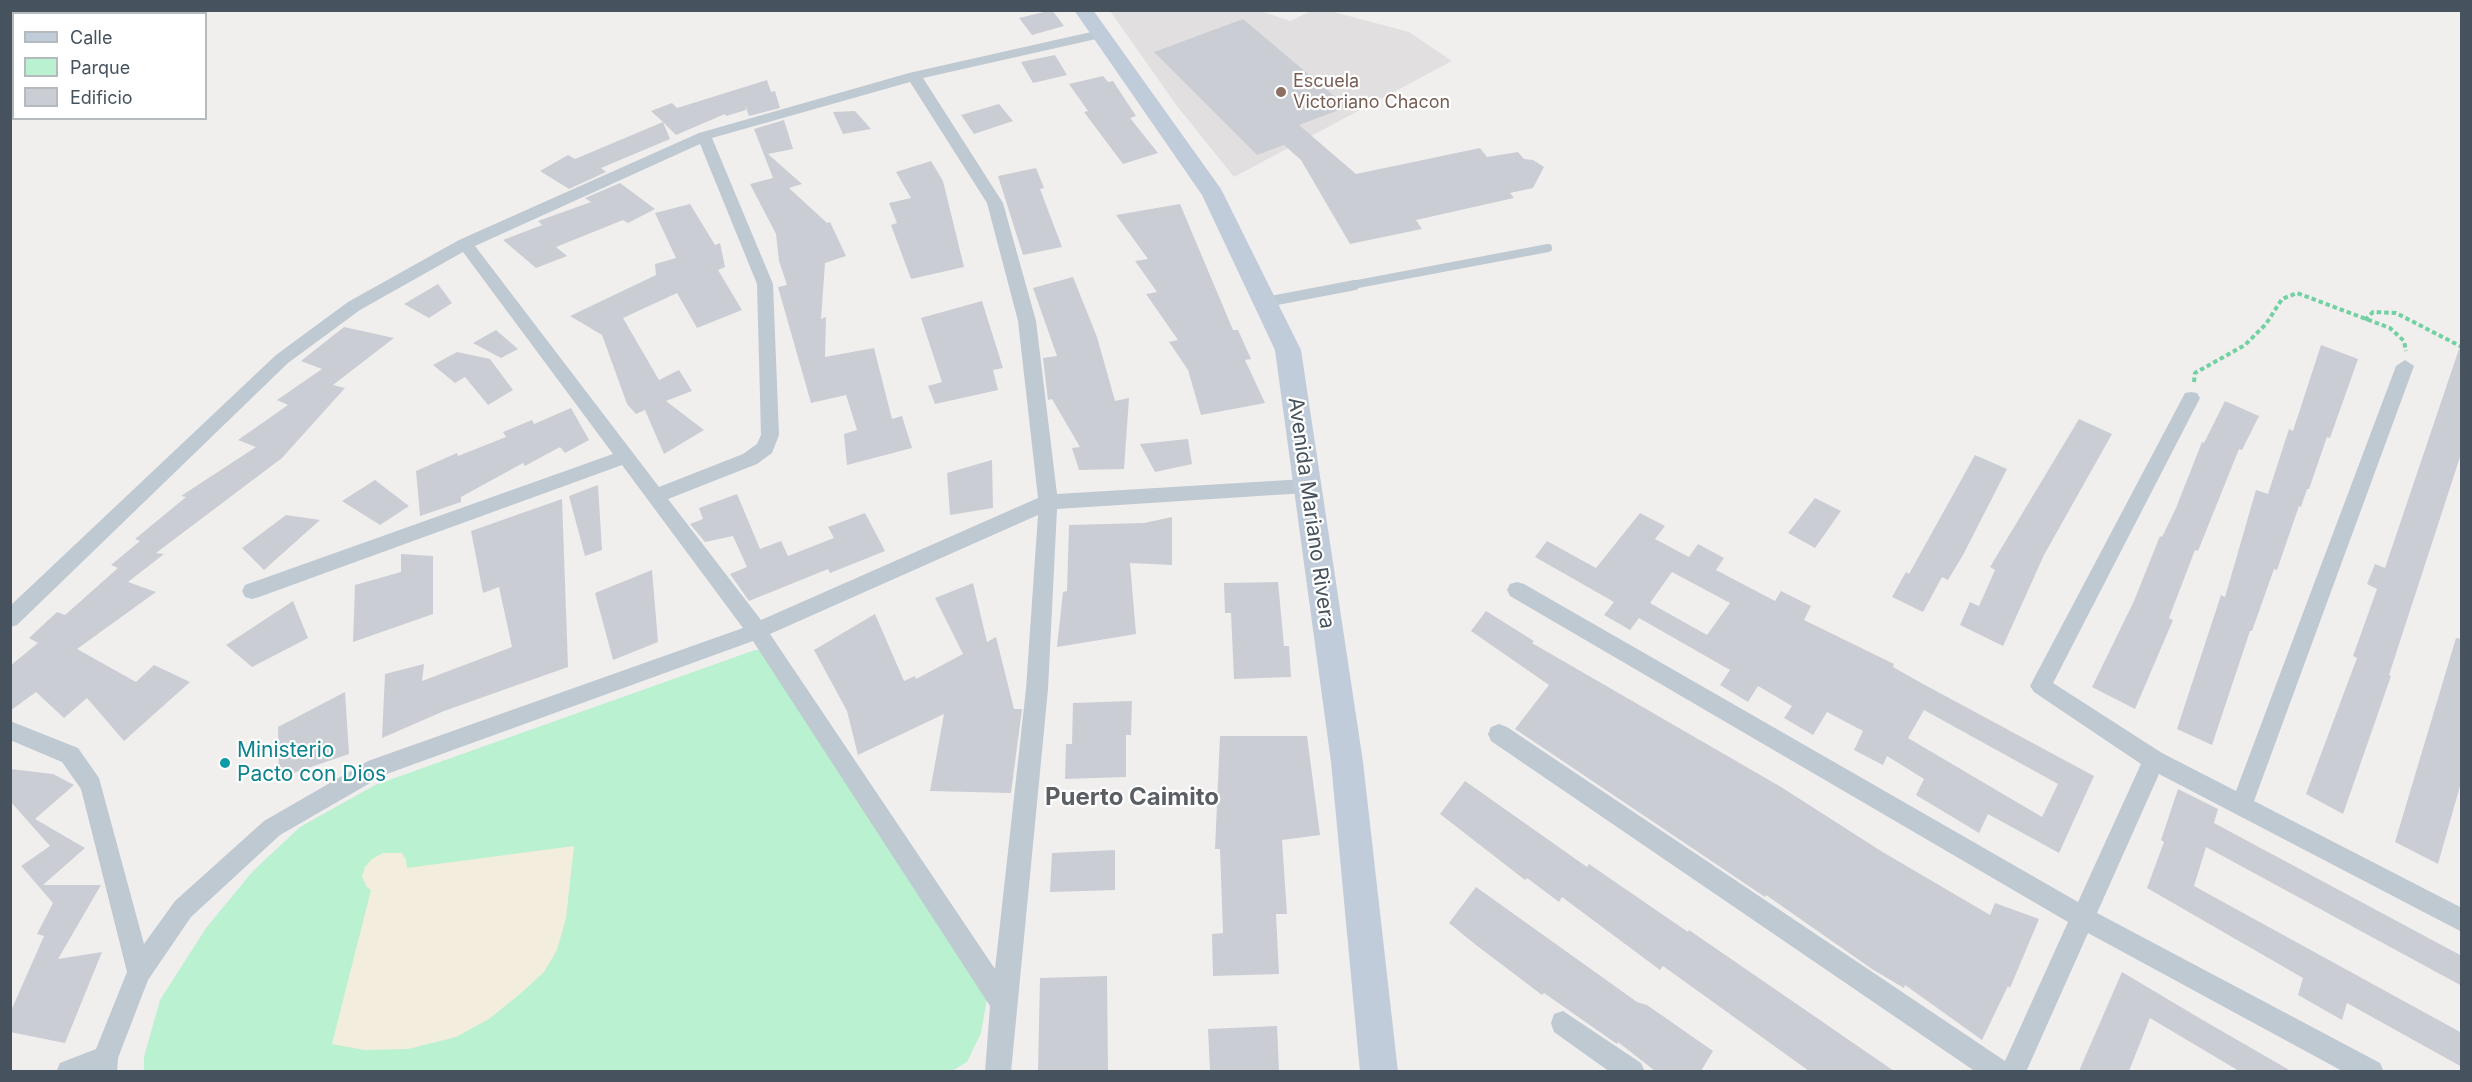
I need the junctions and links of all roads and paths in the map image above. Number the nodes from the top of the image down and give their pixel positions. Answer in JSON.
{"nodes":[{"id":1,"x":1083,"y":10,"type":"edge"},
{"id":2,"x":1100,"y":34,"type":"junction"},
{"id":3,"x":914,"y":76,"type":"junction"},
{"id":4,"x":704,"y":136,"type":"junction"},
{"id":5,"x":465,"y":244,"type":"junction"},
{"id":6,"x":1548,"y":248,"type":"dead end"},
{"id":7,"x":1266,"y":302,"type":"junction"},
{"id":8,"x":2365,"y":320,"type":"junction"},
{"id":9,"x":2462,"y":347,"type":"edge"},
{"id":10,"x":2405,"y":366,"type":"joint"},
{"id":11,"x":2191,"y":398,"type":"joint"},
{"id":12,"x":625,"y":457,"type":"junction"},
{"id":13,"x":1305,"y":486,"type":"junction"},
{"id":14,"x":655,"y":498,"type":"junction"},
{"id":15,"x":1048,"y":502,"type":"junction"},
{"id":16,"x":1517,"y":590,"type":"dead end"},
{"id":17,"x":252,"y":591,"type":"dead end"},
{"id":18,"x":10,"y":619,"type":"edge"},
{"id":19,"x":757,"y":631,"type":"junction"},
{"id":20,"x":10,"y":730,"type":"edge"},
{"id":21,"x":1499,"y":734,"type":"dead end"},
{"id":22,"x":2154,"y":760,"type":"junction"},
{"id":23,"x":2242,"y":804,"type":"junction"},
{"id":24,"x":2083,"y":918,"type":"junction"},
{"id":25,"x":2462,"y":921,"type":"edge"},
{"id":26,"x":139,"y":972,"type":"junction"},
{"id":27,"x":1003,"y":1003,"type":"junction"},
{"id":28,"x":1563,"y":1023,"type":"dead end"},
{"id":29,"x":105,"y":1064,"type":"edge"},
{"id":30,"x":69,"y":1071,"type":"edge"},
{"id":31,"x":998,"y":1071,"type":"edge"},
{"id":32,"x":1379,"y":1071,"type":"edge"},
{"id":33,"x":1632,"y":1071,"type":"edge"},
{"id":34,"x":1999,"y":1071,"type":"edge"},
{"id":35,"x":2013,"y":1071,"type":"edge"},
{"id":36,"x":2371,"y":1071,"type":"edge"}],
"edges":[{"from":1,"to":2,"type":"main road","name":"Avenida Mariano Rivera"},
{"from":2,"to":3,"type":"street"},
{"from":2,"to":7,"type":"main road","name":"Avenida Mariano Rivera"},
{"from":3,"to":4,"type":"street"},
{"from":3,"to":15,"type":"street"},
{"from":4,"to":5,"type":"street"},
{"from":4,"to":14,"type":"street"},
{"from":5,"to":12,"type":"street"},
{"from":5,"to":18,"type":"street"},
{"from":6,"to":7,"type":"lane"},
{"from":7,"to":13,"type":"main road","name":"Avenida Mariano Rivera"},
{"from":8,"to":9,"type":"path"},
{"from":8,"to":10,"type":"path"},
{"from":8,"to":11,"type":"path"},
{"from":10,"to":23,"type":"street"},
{"from":11,"to":22,"type":"street"},
{"from":12,"to":14,"type":"street"},
{"from":12,"to":17,"type":"street"},
{"from":13,"to":15,"type":"street"},
{"from":13,"to":32,"type":"main road","name":"Avenida Mariano Rivera"},
{"from":14,"to":19,"type":"street"},
{"from":15,"to":19,"type":"street"},
{"from":15,"to":27,"type":"street"},
{"from":16,"to":24,"type":"street"},
{"from":19,"to":26,"type":"street"},
{"from":19,"to":27,"type":"street"},
{"from":20,"to":26,"type":"street"},
{"from":21,"to":34,"type":"street"},
{"from":22,"to":23,"type":"street"},
{"from":22,"to":24,"type":"street"},
{"from":23,"to":25,"type":"street"},
{"from":24,"to":35,"type":"street"},
{"from":24,"to":36,"type":"street"},
{"from":26,"to":29,"type":"street"},
{"from":27,"to":31,"type":"street"},
{"from":28,"to":33,"type":"street"},
{"from":29,"to":30,"type":"street"}]}
